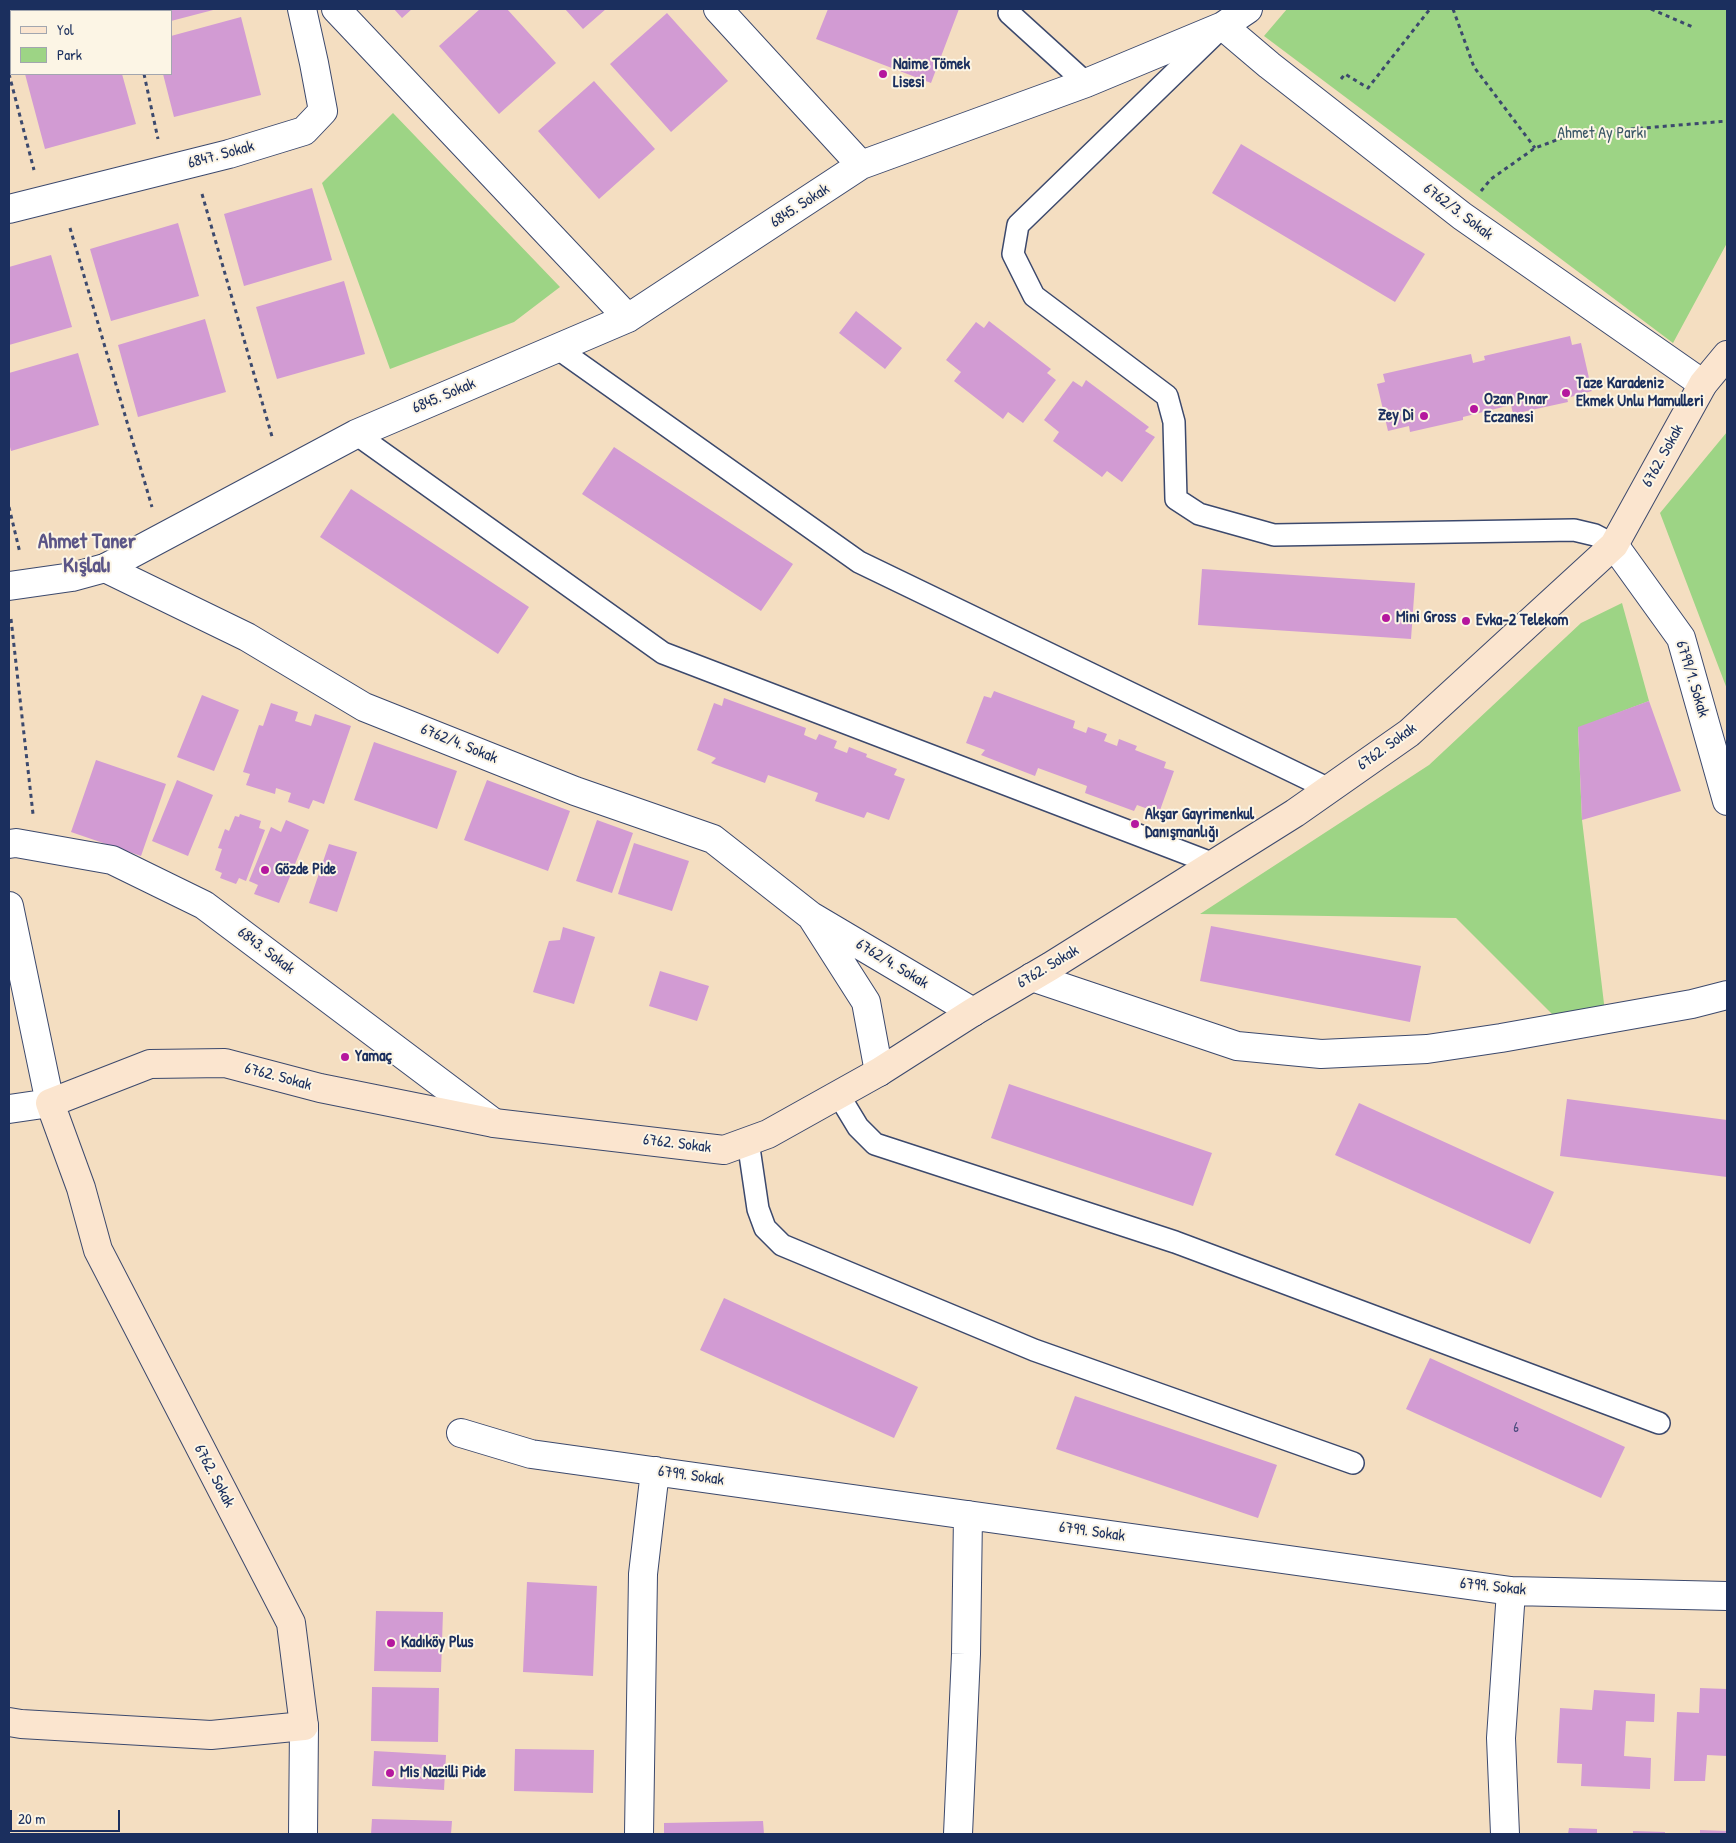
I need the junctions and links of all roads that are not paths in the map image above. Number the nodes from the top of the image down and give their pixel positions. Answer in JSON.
{"nodes":[{"id":1,"x":302,"y":9,"type":"edge"},
{"id":2,"x":336,"y":9,"type":"edge"},
{"id":3,"x":718,"y":9,"type":"edge"},
{"id":4,"x":1248,"y":9,"type":"edge"},
{"id":5,"x":1009,"y":13,"type":"dead end"},
{"id":6,"x":1223,"y":26,"type":"junction"},
{"id":7,"x":1086,"y":83,"type":"junction"},
{"id":8,"x":861,"y":166,"type":"junction"},
{"id":9,"x":9,"y":209,"type":"edge"},
{"id":10,"x":628,"y":318,"type":"junction"},
{"id":11,"x":557,"y":348,"type":"junction"},
{"id":12,"x":1727,"y":356,"type":"edge"},
{"id":13,"x":1704,"y":384,"type":"junction"},
{"id":14,"x":356,"y":434,"type":"junction"},
{"id":15,"x":1614,"y":545,"type":"junction"},
{"id":16,"x":105,"y":568,"type":"junction"},
{"id":17,"x":16,"y":593,"type":"edge"},
{"id":18,"x":1720,"y":751,"type":"edge"},
{"id":19,"x":1329,"y":789,"type":"junction"},
{"id":20,"x":1727,"y":800,"type":"edge"},
{"id":21,"x":9,"y":844,"type":"edge"},
{"id":22,"x":1214,"y":864,"type":"junction"},
{"id":23,"x":9,"y":906,"type":"edge"},
{"id":24,"x":811,"y":916,"type":"junction"},
{"id":25,"x":1032,"y":977,"type":"junction"},
{"id":26,"x":1727,"y":996,"type":"edge"},
{"id":27,"x":973,"y":1012,"type":"junction"},
{"id":28,"x":879,"y":1072,"type":"junction"},
{"id":29,"x":838,"y":1094,"type":"junction"},
{"id":30,"x":50,"y":1103,"type":"junction"},
{"id":31,"x":9,"y":1109,"type":"edge"},
{"id":32,"x":494,"y":1123,"type":"junction"},
{"id":33,"x":748,"y":1141,"type":"junction"},
{"id":34,"x":1659,"y":1423,"type":"dead end"},
{"id":35,"x":461,"y":1433,"type":"dead end"},
{"id":36,"x":1353,"y":1463,"type":"dead end"},
{"id":37,"x":655,"y":1471,"type":"junction"},
{"id":38,"x":968,"y":1515,"type":"junction"},
{"id":39,"x":1511,"y":1591,"type":"junction"},
{"id":40,"x":1727,"y":1596,"type":"edge"},
{"id":41,"x":13,"y":1719,"type":"edge"},
{"id":42,"x":304,"y":1726,"type":"junction"},
{"id":43,"x":303,"y":1834,"type":"edge"},
{"id":44,"x":639,"y":1834,"type":"edge"},
{"id":45,"x":958,"y":1834,"type":"edge"},
{"id":46,"x":1505,"y":1834,"type":"edge"}],
"edges":[{"from":1,"to":9,"type":"street","name":"6847. Sokak"},
{"from":2,"to":10,"type":"street"},
{"from":3,"to":8,"type":"street"},
{"from":4,"to":6,"type":"street","name":"6845. Sokak"},
{"from":5,"to":7,"type":"lane"},
{"from":6,"to":7,"type":"street","name":"6845. Sokak"},
{"from":6,"to":13,"type":"street","name":"6762/3. Sokak"},
{"from":6,"to":15,"type":"lane"},
{"from":7,"to":8,"type":"street","name":"6845. Sokak"},
{"from":8,"to":10,"type":"street","name":"6845. Sokak"},
{"from":10,"to":11,"type":"street","name":"6845. Sokak"},
{"from":11,"to":14,"type":"street","name":"6845. Sokak"},
{"from":11,"to":19,"type":"lane"},
{"from":12,"to":13,"type":"main road","name":"6762. Sokak"},
{"from":13,"to":15,"type":"main road","name":"6762. Sokak"},
{"from":14,"to":16,"type":"street","name":"6845. Sokak"},
{"from":14,"to":22,"type":"lane"},
{"from":15,"to":18,"type":"street","name":"6799/1. Sokak"},
{"from":15,"to":19,"type":"main road","name":"6762. Sokak"},
{"from":16,"to":17,"type":"street","name":"6845. Sokak"},
{"from":16,"to":24,"type":"street","name":"6762/4. Sokak"},
{"from":18,"to":20,"type":"street","name":"6799/1. Sokak"},
{"from":19,"to":22,"type":"main road","name":"6762. Sokak"},
{"from":21,"to":32,"type":"street","name":"6843. Sokak"},
{"from":22,"to":25,"type":"main road","name":"6762. Sokak"},
{"from":23,"to":30,"type":"street"},
{"from":24,"to":27,"type":"street","name":"6762/4. Sokak"},
{"from":24,"to":28,"type":"street","name":"6762/4. Sokak"},
{"from":25,"to":26,"type":"street"},
{"from":25,"to":27,"type":"main road","name":"6762. Sokak"},
{"from":27,"to":28,"type":"main road","name":"6762. Sokak"},
{"from":28,"to":29,"type":"main road","name":"6762. Sokak"},
{"from":29,"to":33,"type":"main road","name":"6762. Sokak"},
{"from":29,"to":34,"type":"lane"},
{"from":30,"to":31,"type":"street"},
{"from":30,"to":32,"type":"main road","name":"6762. Sokak"},
{"from":30,"to":42,"type":"main road","name":"6762. Sokak"},
{"from":32,"to":33,"type":"main road","name":"6762. Sokak"},
{"from":33,"to":36,"type":"lane"},
{"from":35,"to":37,"type":"street","name":"6799. Sokak"},
{"from":37,"to":38,"type":"street","name":"6799. Sokak"},
{"from":37,"to":44,"type":"street"},
{"from":38,"to":39,"type":"street","name":"6799. Sokak"},
{"from":38,"to":45,"type":"street"},
{"from":39,"to":40,"type":"street","name":"6799. Sokak"},
{"from":39,"to":46,"type":"street"},
{"from":41,"to":42,"type":"main road"},
{"from":42,"to":43,"type":"street"}]}
